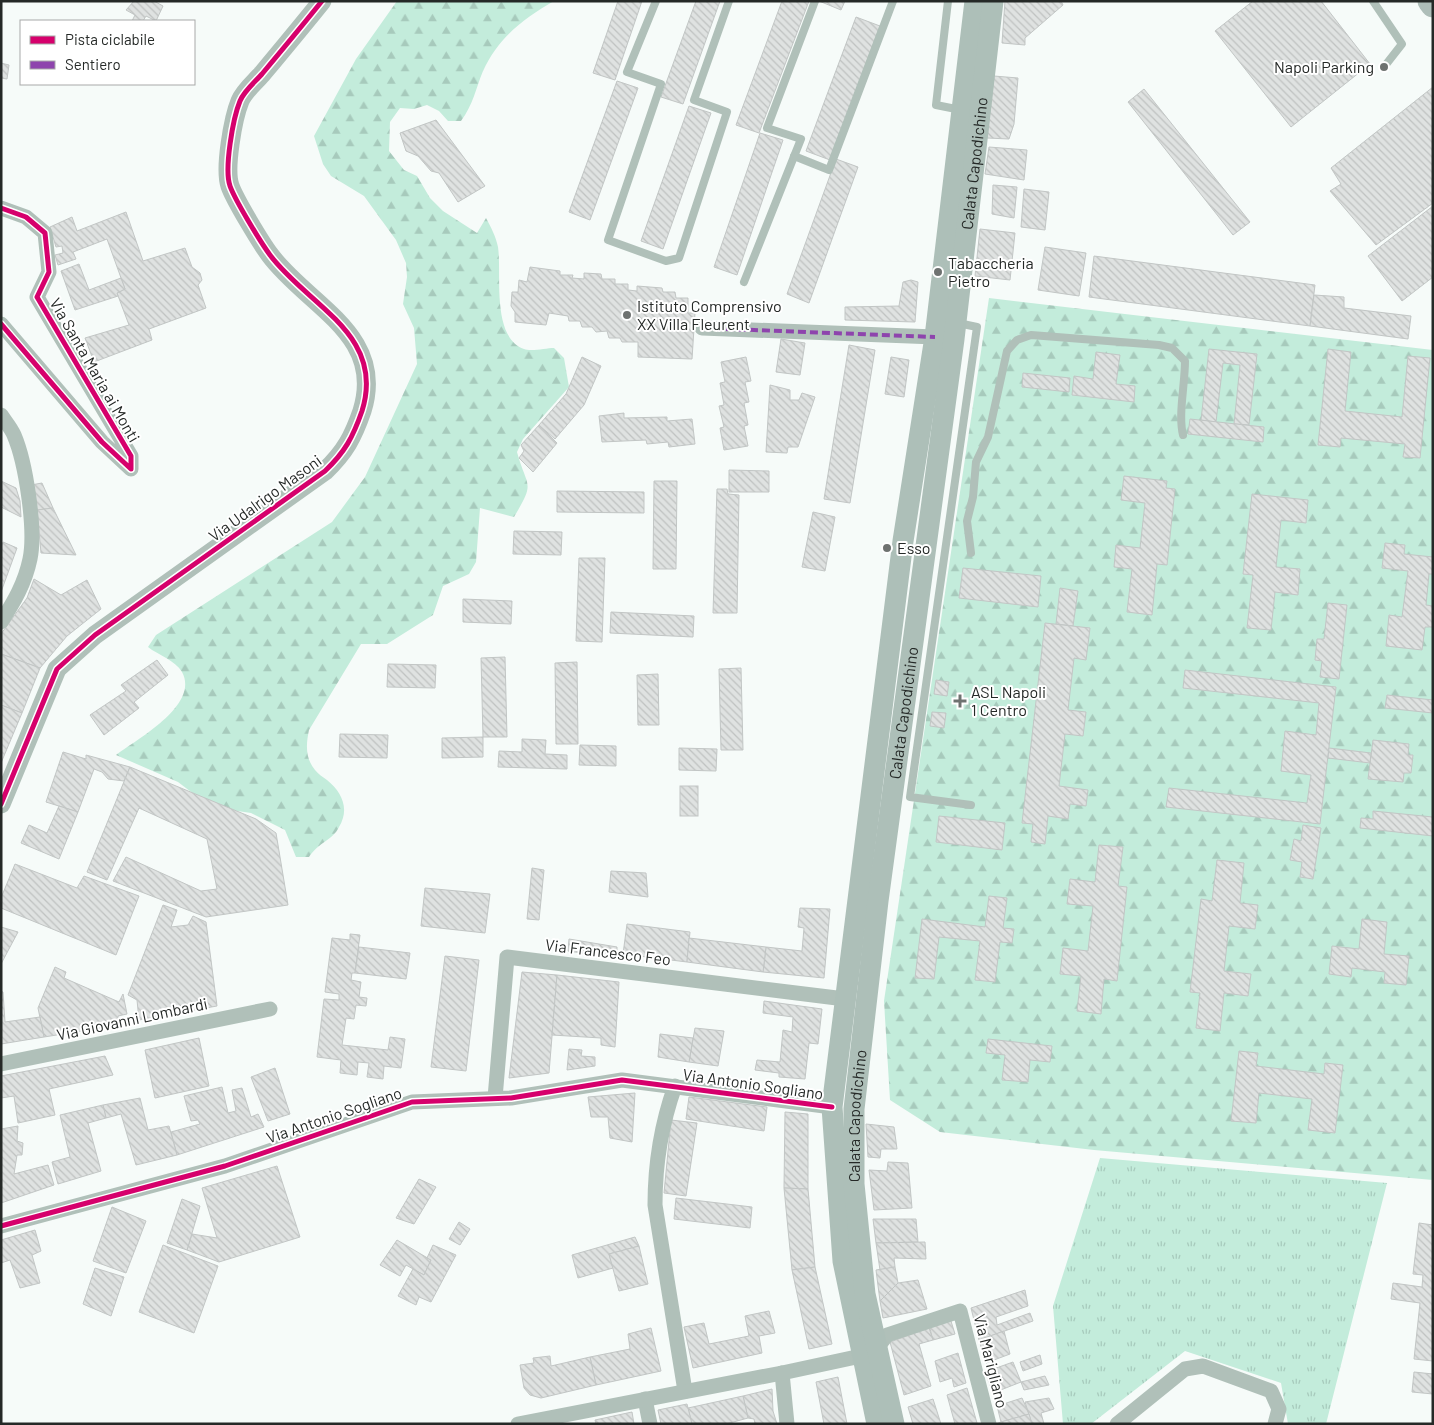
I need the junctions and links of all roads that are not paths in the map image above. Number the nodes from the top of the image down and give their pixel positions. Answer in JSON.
{"nodes":[{"id":1,"x":322,"y":1,"type":"edge"},
{"id":2,"x":656,"y":1,"type":"edge"},
{"id":3,"x":729,"y":1,"type":"edge"},
{"id":4,"x":815,"y":1,"type":"edge"},
{"id":5,"x":893,"y":1,"type":"edge"},
{"id":6,"x":948,"y":1,"type":"edge"},
{"id":7,"x":975,"y":1,"type":"edge"},
{"id":8,"x":993,"y":1,"type":"edge"},
{"id":9,"x":1373,"y":1,"type":"edge"},
{"id":10,"x":1430,"y":1,"type":"edge"},
{"id":11,"x":1433,"y":5,"type":"edge"},
{"id":12,"x":1384,"y":67,"type":"dead end"},
{"id":13,"x":961,"y":110,"type":"junction"},
{"id":14,"x":794,"y":156,"type":"junction"},
{"id":15,"x":1,"y":208,"type":"edge"},
{"id":16,"x":744,"y":282,"type":"dead end"},
{"id":17,"x":1,"y":324,"type":"edge"},
{"id":18,"x":702,"y":328,"type":"dead end"},
{"id":19,"x":948,"y":333,"type":"junction"},
{"id":20,"x":1,"y":415,"type":"edge"},
{"id":21,"x":1183,"y":434,"type":"dead end"},
{"id":22,"x":971,"y":553,"type":"dead end"},
{"id":23,"x":1,"y":622,"type":"edge"},
{"id":24,"x":1,"y":804,"type":"edge"},
{"id":25,"x":971,"y":805,"type":"dead end"},
{"id":26,"x":845,"y":999,"type":"junction"},
{"id":27,"x":270,"y":1009,"type":"dead end"},
{"id":28,"x":1,"y":1064,"type":"edge"},
{"id":29,"x":675,"y":1086,"type":"junction"},
{"id":30,"x":495,"y":1098,"type":"junction"},
{"id":31,"x":832,"y":1107,"type":"junction"},
{"id":32,"x":854,"y":1108,"type":"junction"},
{"id":33,"x":1,"y":1226,"type":"edge"},
{"id":34,"x":869,"y":1352,"type":"junction"},
{"id":35,"x":782,"y":1373,"type":"junction"},
{"id":36,"x":685,"y":1391,"type":"junction"},
{"id":37,"x":645,"y":1399,"type":"junction"},
{"id":38,"x":518,"y":1424,"type":"edge"},
{"id":39,"x":650,"y":1424,"type":"edge"},
{"id":40,"x":787,"y":1424,"type":"edge"},
{"id":41,"x":877,"y":1424,"type":"edge"},
{"id":42,"x":894,"y":1424,"type":"edge"},
{"id":43,"x":988,"y":1424,"type":"edge"},
{"id":44,"x":1117,"y":1424,"type":"edge"},
{"id":45,"x":1275,"y":1424,"type":"edge"}],
"edges":[{"from":1,"to":24,"type":"street","name":"Via Udalrigo Masoni"},
{"from":2,"to":3,"type":"lane"},
{"from":4,"to":14,"type":"lane"},
{"from":5,"to":14,"type":"lane"},
{"from":6,"to":13,"type":"lane"},
{"from":7,"to":13,"type":"main road","name":"Calata Capodichino"},
{"from":8,"to":19,"type":"main road","name":"Calata Capodichino"},
{"from":9,"to":12,"type":"lane"},
{"from":10,"to":11,"type":"highway"},
{"from":13,"to":19,"type":"main road","name":"Calata Capodichino"},
{"from":14,"to":16,"type":"lane"},
{"from":15,"to":17,"type":"street","name":"Via Santa Maria ai Monti"},
{"from":18,"to":19,"type":"street"},
{"from":19,"to":25,"type":"lane"},
{"from":19,"to":26,"type":"main road","name":"Calata Capodichino"},
{"from":19,"to":32,"type":"main road","name":"Calata Capodichino"},
{"from":20,"to":23,"type":"street"},
{"from":21,"to":22,"type":"lane"},
{"from":26,"to":30,"type":"street","name":"Via Francesco Feo"},
{"from":26,"to":31,"type":"main road","name":"Calata Capodichino"},
{"from":27,"to":28,"type":"street","name":"Via Giovanni Lombardi"},
{"from":29,"to":30,"type":"street","name":"Via Antonio Sogliano"},
{"from":29,"to":31,"type":"street","name":"Via Antonio Sogliano"},
{"from":29,"to":36,"type":"street"},
{"from":30,"to":33,"type":"street","name":"Via Antonio Sogliano"},
{"from":31,"to":32,"type":"main road","name":"Via Antonio Sogliano"},
{"from":31,"to":34,"type":"main road","name":"Calata Capodichino"},
{"from":32,"to":34,"type":"main road","name":"Calata Capodichino"},
{"from":34,"to":35,"type":"street"},
{"from":34,"to":41,"type":"main road","name":"Calata Capodichino"},
{"from":34,"to":42,"type":"main road","name":"Calata Capodichino"},
{"from":34,"to":43,"type":"street","name":"Via Marigliano"},
{"from":35,"to":36,"type":"street"},
{"from":35,"to":40,"type":"street"},
{"from":36,"to":37,"type":"street"},
{"from":37,"to":38,"type":"street"},
{"from":37,"to":39,"type":"street"},
{"from":44,"to":45,"type":"street"}]}
